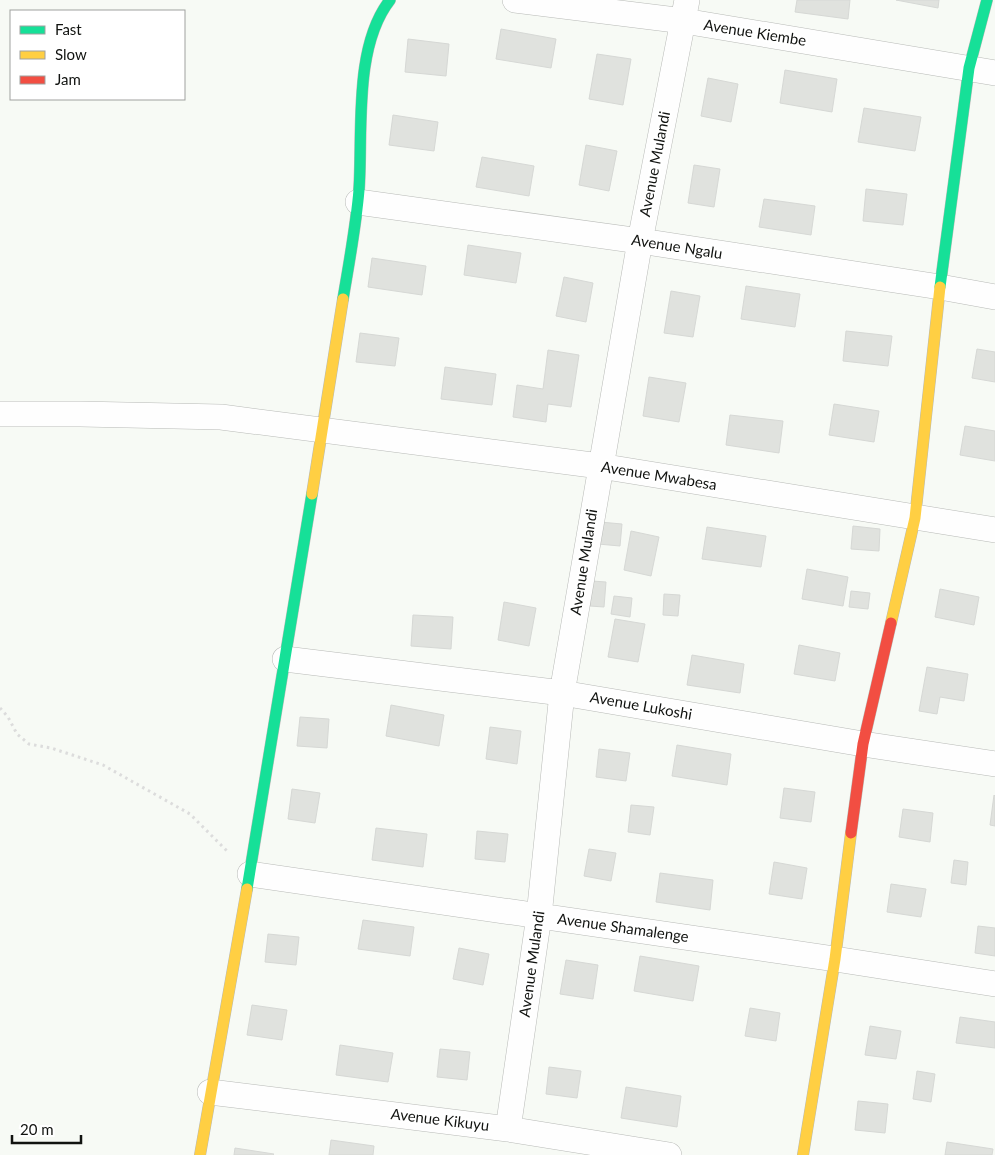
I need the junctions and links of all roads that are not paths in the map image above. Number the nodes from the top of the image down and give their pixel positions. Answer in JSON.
{"nodes":[{"id":1,"x":390,"y":0,"type":"edge"},
{"id":2,"x":514,"y":0,"type":"edge"},
{"id":3,"x":987,"y":0,"type":"edge"},
{"id":4,"x":686,"y":10,"type":"edge"},
{"id":5,"x":969,"y":68,"type":"junction"},
{"id":6,"x":995,"y":73,"type":"edge"},
{"id":7,"x":358,"y":202,"type":"junction"},
{"id":8,"x":640,"y":241,"type":"junction"},
{"id":9,"x":940,"y":287,"type":"junction"},
{"id":10,"x":995,"y":297,"type":"edge"},
{"id":11,"x":0,"y":414,"type":"edge"},
{"id":12,"x":322,"y":431,"type":"junction"},
{"id":13,"x":600,"y":466,"type":"junction"},
{"id":14,"x":915,"y":518,"type":"junction"},
{"id":15,"x":995,"y":530,"type":"edge"},
{"id":16,"x":285,"y":659,"type":"junction"},
{"id":17,"x":562,"y":693,"type":"junction"},
{"id":18,"x":864,"y":744,"type":"junction"},
{"id":19,"x":995,"y":764,"type":"edge"},
{"id":20,"x":250,"y":874,"type":"junction"},
{"id":21,"x":539,"y":916,"type":"junction"},
{"id":22,"x":836,"y":959,"type":"junction"},
{"id":23,"x":995,"y":984,"type":"edge"},
{"id":24,"x":210,"y":1092,"type":"junction"},
{"id":25,"x":508,"y":1129,"type":"junction"},
{"id":26,"x":200,"y":1155,"type":"edge"},
{"id":27,"x":669,"y":1155,"type":"edge"},
{"id":28,"x":803,"y":1155,"type":"edge"}],
"edges":[{"from":1,"to":7,"type":"street"},
{"from":2,"to":4,"type":"street","name":"Avenue Kiembe"},
{"from":3,"to":5,"type":"street"},
{"from":4,"to":5,"type":"street","name":"Avenue Kiembe"},
{"from":4,"to":8,"type":"street","name":"Avenue Mulandi"},
{"from":5,"to":6,"type":"street","name":"Avenue Kiembe"},
{"from":5,"to":9,"type":"street"},
{"from":7,"to":8,"type":"street","name":"Avenue Ngalu"},
{"from":7,"to":12,"type":"street"},
{"from":8,"to":9,"type":"street","name":"Avenue Ngalu"},
{"from":8,"to":13,"type":"street","name":"Avenue Mulandi"},
{"from":9,"to":10,"type":"street","name":"Avenue Ngalu"},
{"from":9,"to":14,"type":"street"},
{"from":11,"to":12,"type":"street","name":"Avenue Mwabesa"},
{"from":12,"to":13,"type":"street","name":"Avenue Mwabesa"},
{"from":12,"to":16,"type":"street"},
{"from":13,"to":14,"type":"street","name":"Avenue Mwabesa"},
{"from":13,"to":17,"type":"street","name":"Avenue Mulandi"},
{"from":14,"to":15,"type":"street","name":"Avenue Mwabesa"},
{"from":14,"to":18,"type":"street"},
{"from":16,"to":17,"type":"street","name":"Avenue Lukoshi"},
{"from":16,"to":20,"type":"street"},
{"from":17,"to":18,"type":"street","name":"Avenue Lukoshi"},
{"from":17,"to":21,"type":"street","name":"Avenue Mulandi"},
{"from":18,"to":19,"type":"street","name":"Avenue Lukoshi"},
{"from":18,"to":22,"type":"street"},
{"from":20,"to":21,"type":"street","name":"Avenue Shamalenge"},
{"from":20,"to":24,"type":"street"},
{"from":21,"to":22,"type":"street","name":"Avenue Shamalenge"},
{"from":21,"to":25,"type":"street","name":"Avenue Mulandi"},
{"from":22,"to":23,"type":"street","name":"Avenue Shamalenge"},
{"from":22,"to":28,"type":"street"},
{"from":24,"to":25,"type":"street","name":"Avenue Kikuyu"},
{"from":24,"to":26,"type":"street"},
{"from":25,"to":27,"type":"street","name":"Avenue Kikuyu"}]}
